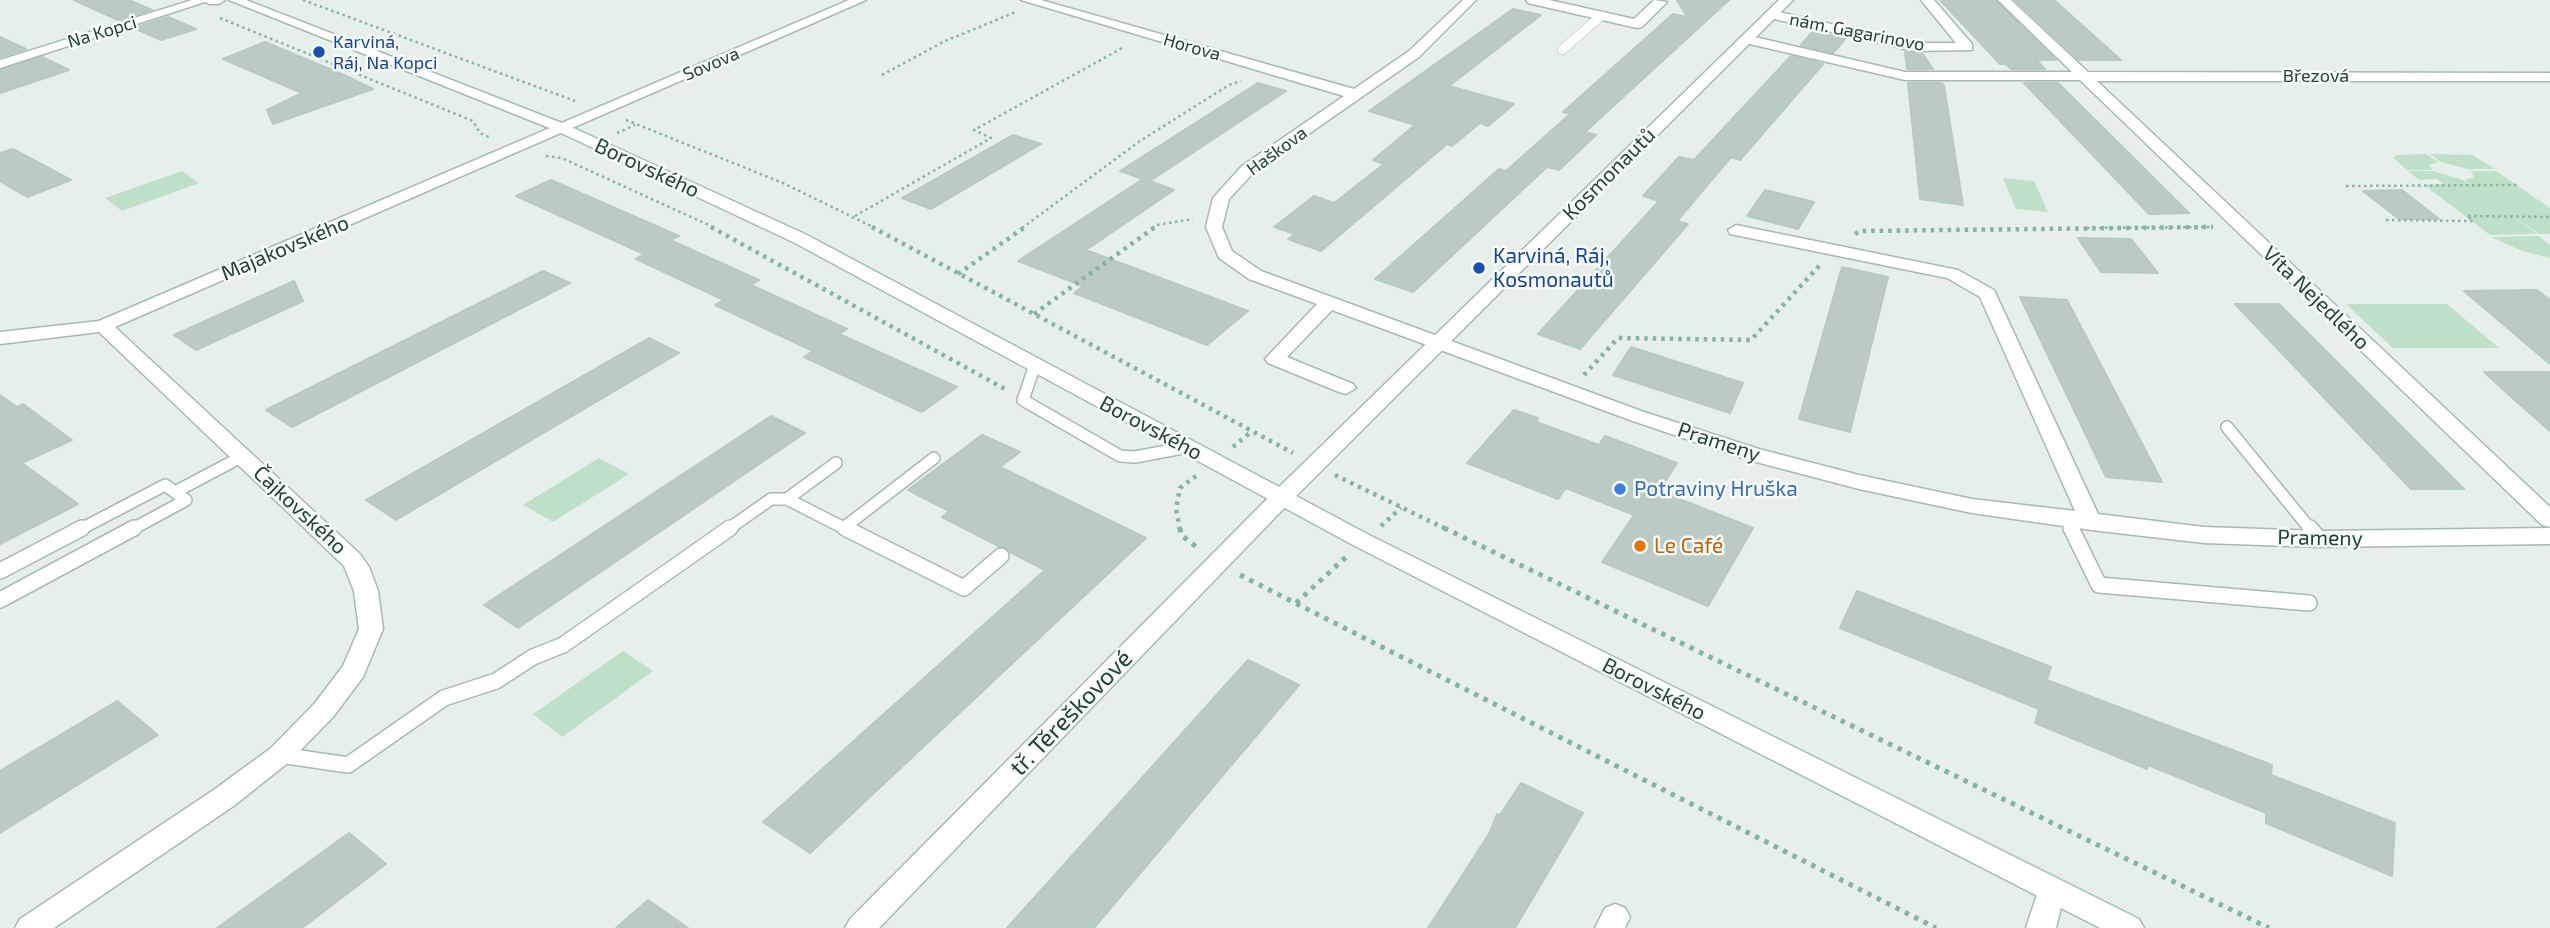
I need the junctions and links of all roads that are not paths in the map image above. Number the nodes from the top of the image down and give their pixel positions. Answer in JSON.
{"nodes":[{"id":1,"x":207,"y":0,"type":"edge"},
{"id":2,"x":219,"y":0,"type":"edge"},
{"id":3,"x":234,"y":0,"type":"edge"},
{"id":4,"x":860,"y":0,"type":"edge"},
{"id":5,"x":1470,"y":0,"type":"edge"},
{"id":6,"x":1532,"y":0,"type":"edge"},
{"id":7,"x":1660,"y":0,"type":"edge"},
{"id":8,"x":1787,"y":0,"type":"edge"},
{"id":9,"x":1927,"y":0,"type":"edge"},
{"id":10,"x":2004,"y":0,"type":"edge"},
{"id":11,"x":1031,"y":1,"type":"edge"},
{"id":12,"x":1770,"y":14,"type":"junction"},
{"id":13,"x":1601,"y":16,"type":"junction"},
{"id":14,"x":1746,"y":39,"type":"junction"},
{"id":15,"x":1562,"y":50,"type":"dead end"},
{"id":16,"x":0,"y":64,"type":"edge"},
{"id":17,"x":2082,"y":76,"type":"junction"},
{"id":18,"x":2550,"y":77,"type":"edge"},
{"id":19,"x":1358,"y":95,"type":"junction"},
{"id":20,"x":562,"y":128,"type":"junction"},
{"id":21,"x":1736,"y":230,"type":"dead end"},
{"id":22,"x":1328,"y":303,"type":"junction"},
{"id":23,"x":103,"y":326,"type":"junction"},
{"id":24,"x":0,"y":338,"type":"edge"},
{"id":25,"x":1438,"y":343,"type":"junction"},
{"id":26,"x":1035,"y":366,"type":"junction"},
{"id":27,"x":1346,"y":387,"type":"dead end"},
{"id":28,"x":2227,"y":427,"type":"dead end"},
{"id":29,"x":1188,"y":447,"type":"junction"},
{"id":30,"x":243,"y":456,"type":"junction"},
{"id":31,"x":934,"y":458,"type":"dead end"},
{"id":32,"x":836,"y":463,"type":"dead end"},
{"id":33,"x":175,"y":492,"type":"junction"},
{"id":34,"x":1282,"y":498,"type":"junction"},
{"id":35,"x":787,"y":499,"type":"junction"},
{"id":36,"x":2067,"y":520,"type":"junction"},
{"id":37,"x":2550,"y":520,"type":"edge"},
{"id":38,"x":2091,"y":523,"type":"junction"},
{"id":39,"x":846,"y":526,"type":"junction"},
{"id":40,"x":2550,"y":536,"type":"edge"},
{"id":41,"x":2319,"y":539,"type":"junction"},
{"id":42,"x":1001,"y":556,"type":"dead end"},
{"id":43,"x":0,"y":571,"type":"edge"},
{"id":44,"x":0,"y":600,"type":"edge"},
{"id":45,"x":2309,"y":603,"type":"dead end"},
{"id":46,"x":280,"y":755,"type":"junction"},
{"id":47,"x":2051,"y":891,"type":"junction"},
{"id":48,"x":30,"y":928,"type":"edge"},
{"id":49,"x":860,"y":928,"type":"edge"},
{"id":50,"x":2041,"y":928,"type":"edge"},
{"id":51,"x":2129,"y":928,"type":"edge"}],
"edges":[{"from":1,"to":2,"type":"street","name":"Na Kopci"},
{"from":1,"to":16,"type":"street","name":"Na Kopci"},
{"from":3,"to":20,"type":"street","name":"Borovského"},
{"from":4,"to":20,"type":"street","name":"Sovova"},
{"from":5,"to":19,"type":"street","name":"Haškova"},
{"from":6,"to":13,"type":"street"},
{"from":7,"to":13,"type":"street"},
{"from":8,"to":12,"type":"street","name":"Kosmonautů"},
{"from":9,"to":12,"type":"street","name":"nám. Gagarinovo"},
{"from":10,"to":17,"type":"street"},
{"from":11,"to":19,"type":"street","name":"Horova"},
{"from":12,"to":14,"type":"street","name":"Kosmonautů"},
{"from":13,"to":15,"type":"lane"},
{"from":14,"to":17,"type":"street","name":"Březová"},
{"from":14,"to":25,"type":"street","name":"Kosmonautů"},
{"from":17,"to":18,"type":"street","name":"Březová"},
{"from":17,"to":37,"type":"street","name":"Víta Nejedlého"},
{"from":19,"to":22,"type":"street","name":"Haškova"},
{"from":20,"to":23,"type":"street","name":"Majakovského"},
{"from":20,"to":26,"type":"street","name":"Borovského"},
{"from":21,"to":38,"type":"street"},
{"from":22,"to":25,"type":"street"},
{"from":22,"to":27,"type":"street"},
{"from":23,"to":24,"type":"street","name":"Majakovského"},
{"from":23,"to":30,"type":"street","name":"Čajkovského"},
{"from":25,"to":34,"type":"street","name":"Kosmonautů"},
{"from":25,"to":36,"type":"street","name":"Prameny"},
{"from":26,"to":29,"type":"street","name":"Borovského"},
{"from":26,"to":29,"type":"lane"},
{"from":28,"to":41,"type":"lane"},
{"from":29,"to":34,"type":"street","name":"Borovského"},
{"from":30,"to":33,"type":"lane"},
{"from":30,"to":46,"type":"street","name":"Čajkovského"},
{"from":31,"to":39,"type":"lane"},
{"from":32,"to":35,"type":"lane"},
{"from":33,"to":43,"type":"lane"},
{"from":33,"to":44,"type":"lane"},
{"from":34,"to":47,"type":"street","name":"Borovského"},
{"from":34,"to":49,"type":"street","name":"tř. Těreškovové"},
{"from":35,"to":39,"type":"lane"},
{"from":35,"to":46,"type":"lane"},
{"from":36,"to":38,"type":"street","name":"Prameny"},
{"from":36,"to":45,"type":"lane"},
{"from":38,"to":41,"type":"street","name":"Prameny"},
{"from":39,"to":42,"type":"lane"},
{"from":40,"to":41,"type":"street","name":"Prameny"},
{"from":46,"to":48,"type":"street","name":"Čajkovského"},
{"from":47,"to":50,"type":"street"},
{"from":47,"to":51,"type":"street","name":"Borovského"}]}
